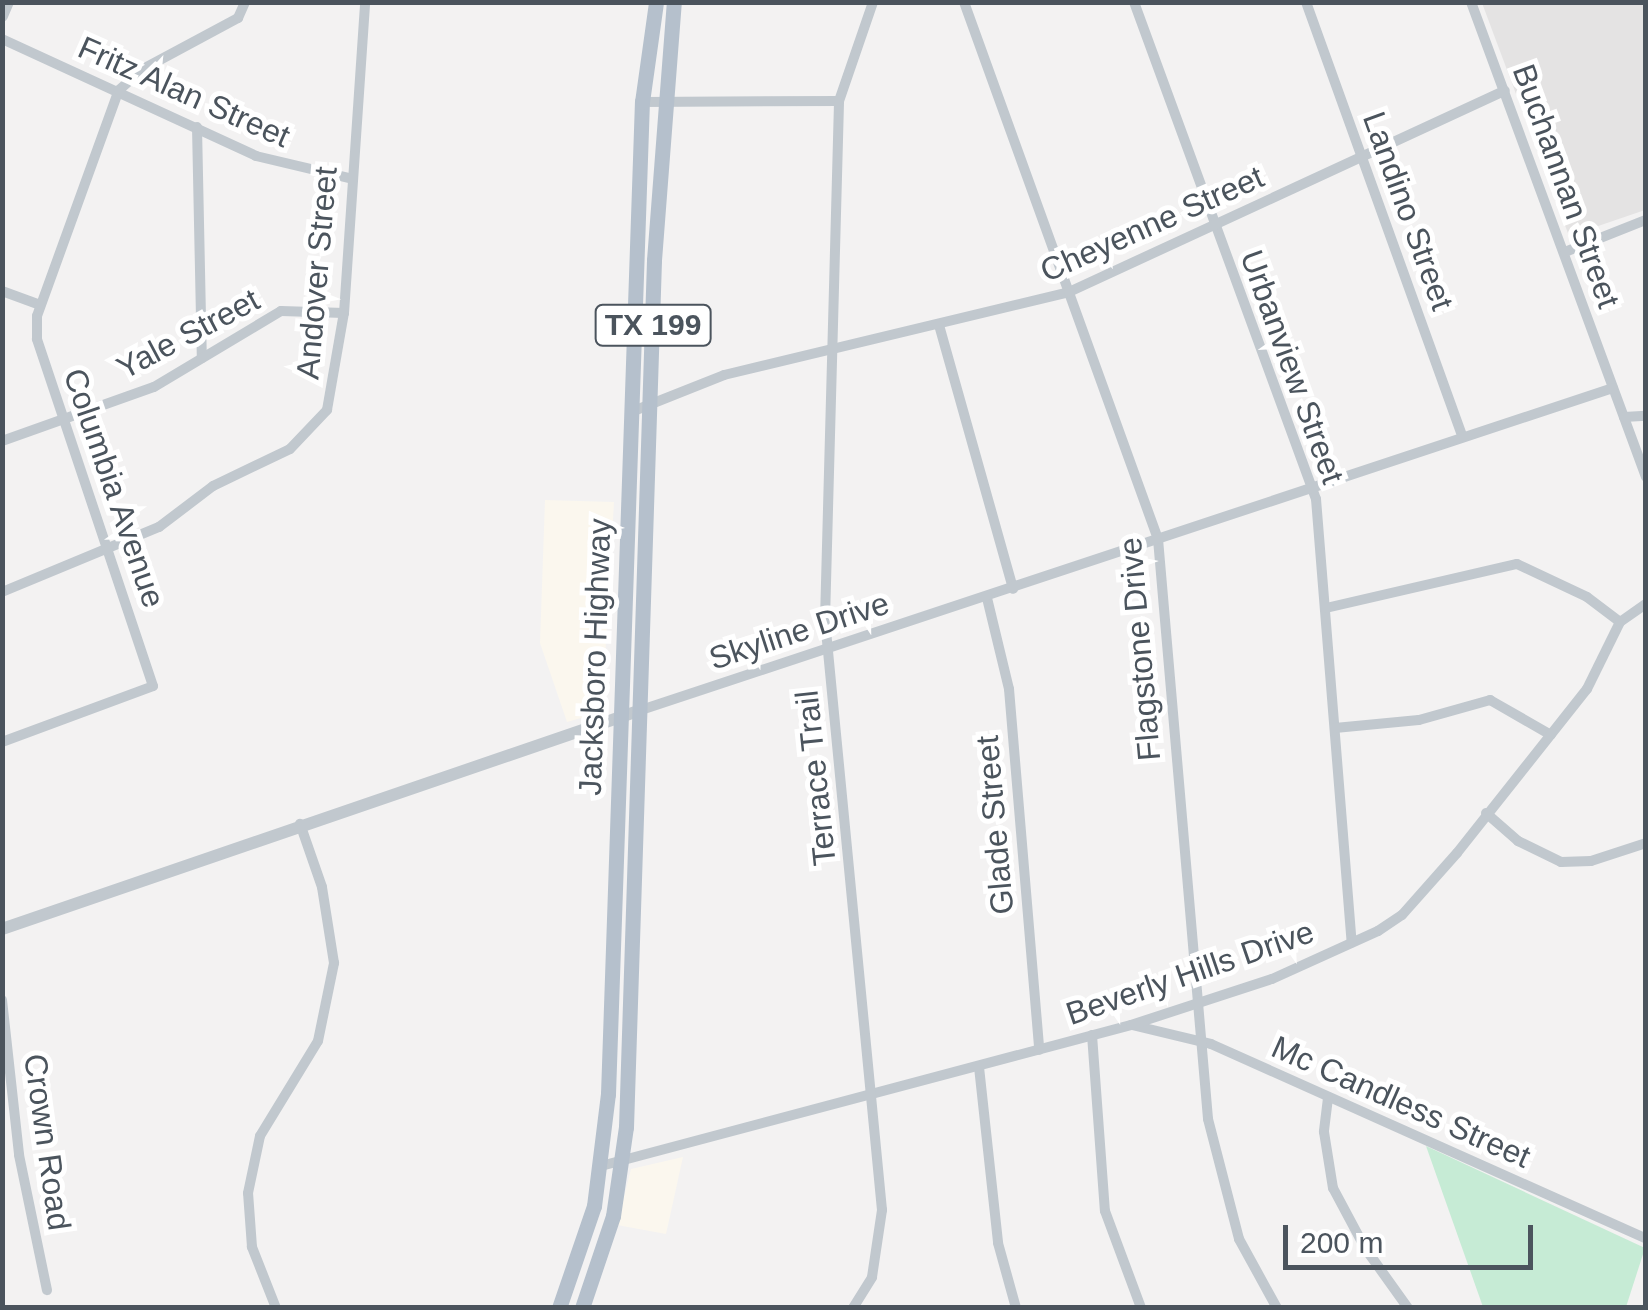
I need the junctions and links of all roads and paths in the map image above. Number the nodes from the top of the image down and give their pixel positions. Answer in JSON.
{"nodes":[{"id":1,"x":8,"y":2,"type":"edge"},
{"id":2,"x":246,"y":2,"type":"edge"},
{"id":3,"x":366,"y":2,"type":"edge"},
{"id":4,"x":656,"y":2,"type":"edge"},
{"id":5,"x":674,"y":2,"type":"edge"},
{"id":6,"x":874,"y":2,"type":"edge"},
{"id":7,"x":964,"y":2,"type":"edge"},
{"id":8,"x":1134,"y":2,"type":"edge"},
{"id":9,"x":1306,"y":2,"type":"edge"},
{"id":10,"x":1471,"y":2,"type":"edge"},
{"id":11,"x":2,"y":16,"type":"edge"},
{"id":12,"x":2,"y":39,"type":"edge"},
{"id":13,"x":119,"y":90,"type":"junction"},
{"id":14,"x":1505,"y":91,"type":"junction"},
{"id":15,"x":839,"y":101,"type":"junction"},
{"id":16,"x":642,"y":102,"type":"junction"},
{"id":17,"x":669,"y":103,"type":"junction"},
{"id":18,"x":197,"y":127,"type":"junction"},
{"id":19,"x":1363,"y":158,"type":"junction"},
{"id":20,"x":349,"y":178,"type":"junction"},
{"id":21,"x":1646,"y":220,"type":"edge"},
{"id":22,"x":1215,"y":226,"type":"junction"},
{"id":23,"x":1565,"y":252,"type":"junction"},
{"id":24,"x":636,"y":276,"type":"junction"},
{"id":25,"x":654,"y":277,"type":"junction"},
{"id":26,"x":2,"y":291,"type":"edge"},
{"id":27,"x":1069,"y":292,"type":"junction"},
{"id":28,"x":41,"y":302,"type":"junction"},
{"id":29,"x":344,"y":313,"type":"junction"},
{"id":30,"x":939,"y":325,"type":"junction"},
{"id":31,"x":836,"y":350,"type":"junction"},
{"id":32,"x":202,"y":358,"type":"junction"},
{"id":33,"x":1613,"y":388,"type":"junction"},
{"id":34,"x":649,"y":404,"type":"junction"},
{"id":35,"x":631,"y":412,"type":"junction"},
{"id":36,"x":1646,"y":416,"type":"edge"},
{"id":37,"x":1624,"y":417,"type":"junction"},
{"id":38,"x":65,"y":420,"type":"junction"},
{"id":39,"x":1463,"y":438,"type":"junction"},
{"id":40,"x":2,"y":441,"type":"edge"},
{"id":41,"x":1646,"y":477,"type":"edge"},
{"id":42,"x":1312,"y":487,"type":"junction"},
{"id":43,"x":1158,"y":539,"type":"junction"},
{"id":44,"x":110,"y":551,"type":"junction"},
{"id":45,"x":1013,"y":589,"type":"junction"},
{"id":46,"x":2,"y":592,"type":"edge"},
{"id":47,"x":987,"y":598,"type":"junction"},
{"id":48,"x":1646,"y":604,"type":"edge"},
{"id":49,"x":1326,"y":608,"type":"junction"},
{"id":50,"x":1620,"y":622,"type":"junction"},
{"id":51,"x":828,"y":652,"type":"junction"},
{"id":52,"x":638,"y":711,"type":"junction"},
{"id":53,"x":620,"y":717,"type":"junction"},
{"id":54,"x":1335,"y":728,"type":"junction"},
{"id":55,"x":1551,"y":734,"type":"junction"},
{"id":56,"x":2,"y":742,"type":"edge"},
{"id":57,"x":1486,"y":814,"type":"junction"},
{"id":58,"x":300,"y":824,"type":"junction"},
{"id":59,"x":1646,"y":844,"type":"edge"},
{"id":60,"x":2,"y":929,"type":"edge"},
{"id":61,"x":1352,"y":943,"type":"junction"},
{"id":62,"x":612,"y":946,"type":"junction"},
{"id":63,"x":632,"y":949,"type":"junction"},
{"id":64,"x":2,"y":1000,"type":"edge"},
{"id":65,"x":1194,"y":1001,"type":"junction"},
{"id":66,"x":1130,"y":1025,"type":"junction"},
{"id":67,"x":1092,"y":1036,"type":"junction"},
{"id":68,"x":1198,"y":1040,"type":"junction"},
{"id":69,"x":1040,"y":1050,"type":"junction"},
{"id":70,"x":979,"y":1068,"type":"junction"},
{"id":71,"x":869,"y":1094,"type":"junction"},
{"id":72,"x":1328,"y":1098,"type":"junction"},
{"id":73,"x":623,"y":1161,"type":"junction"},
{"id":74,"x":601,"y":1166,"type":"junction"},
{"id":75,"x":1646,"y":1239,"type":"edge"},
{"id":76,"x":47,"y":1290,"type":"dead end"},
{"id":77,"x":276,"y":1308,"type":"edge"},
{"id":78,"x":559,"y":1308,"type":"edge"},
{"id":79,"x":582,"y":1308,"type":"edge"},
{"id":80,"x":853,"y":1308,"type":"edge"},
{"id":81,"x":1016,"y":1308,"type":"edge"},
{"id":82,"x":1141,"y":1308,"type":"edge"},
{"id":83,"x":1277,"y":1308,"type":"edge"},
{"id":84,"x":1408,"y":1308,"type":"edge"}],
"edges":[{"from":1,"to":11,"type":"street"},
{"from":2,"to":13,"type":"street"},
{"from":3,"to":20,"type":"street","name":"Andover Street"},
{"from":4,"to":16,"type":"main road","name":"Jacksboro Highway","number":"TX 199"},
{"from":5,"to":17,"type":"main road","name":"Jacksboro Highway","number":"TX 199"},
{"from":6,"to":15,"type":"street","name":"Terrace Trail"},
{"from":7,"to":27,"type":"street","name":"Flagstone Drive"},
{"from":8,"to":22,"type":"street","name":"Urbanview Street"},
{"from":9,"to":19,"type":"street","name":"Landino Street"},
{"from":10,"to":14,"type":"street","name":"Buchannan Street"},
{"from":12,"to":13,"type":"street","name":"Fritz Alan Street"},
{"from":13,"to":18,"type":"street","name":"Fritz Alan Street"},
{"from":13,"to":28,"type":"street"},
{"from":14,"to":19,"type":"street","name":"Cheyenne Street"},
{"from":14,"to":23,"type":"street","name":"Buchannan Street"},
{"from":15,"to":17,"type":"street"},
{"from":15,"to":31,"type":"street","name":"Terrace Trail"},
{"from":16,"to":17,"type":"street"},
{"from":16,"to":24,"type":"main road","name":"Jacksboro Highway","number":"TX 199"},
{"from":17,"to":25,"type":"main road","name":"Jacksboro Highway","number":"TX 199"},
{"from":18,"to":20,"type":"street","name":"Fritz Alan Street"},
{"from":18,"to":32,"type":"street"},
{"from":19,"to":22,"type":"street","name":"Cheyenne Street"},
{"from":19,"to":39,"type":"street","name":"Landino Street"},
{"from":20,"to":29,"type":"street","name":"Andover Street"},
{"from":21,"to":23,"type":"street"},
{"from":22,"to":27,"type":"street","name":"Cheyenne Street"},
{"from":22,"to":42,"type":"street","name":"Urbanview Street"},
{"from":23,"to":33,"type":"street","name":"Buchannan Street"},
{"from":24,"to":25,"type":"main road"},
{"from":24,"to":35,"type":"main road","name":"Jacksboro Highway","number":"TX 199"},
{"from":25,"to":34,"type":"main road","name":"Jacksboro Highway","number":"TX 199"},
{"from":26,"to":28,"type":"street"},
{"from":27,"to":30,"type":"street","name":"Cheyenne Street"},
{"from":27,"to":43,"type":"street","name":"Flagstone Drive"},
{"from":28,"to":38,"type":"street","name":"Columbia Avenue"},
{"from":29,"to":32,"type":"street","name":"Yale Street"},
{"from":29,"to":44,"type":"street","name":"Andover Street"},
{"from":30,"to":31,"type":"street","name":"Cheyenne Street"},
{"from":30,"to":45,"type":"street"},
{"from":31,"to":34,"type":"street","name":"Cheyenne Street"},
{"from":31,"to":51,"type":"street","name":"Terrace Trail"},
{"from":32,"to":38,"type":"street","name":"Yale Street"},
{"from":33,"to":37,"type":"street","name":"Buchannan Street"},
{"from":33,"to":39,"type":"street","name":"Skyline Drive"},
{"from":34,"to":35,"type":"street","name":"Cheyenne Street"},
{"from":34,"to":52,"type":"main road","name":"Jacksboro Highway","number":"TX 199"},
{"from":35,"to":53,"type":"main road","name":"Jacksboro Highway","number":"TX 199"},
{"from":36,"to":37,"type":"street"},
{"from":37,"to":41,"type":"street","name":"Buchannan Street"},
{"from":38,"to":40,"type":"street","name":"Yale Street"},
{"from":38,"to":44,"type":"street","name":"Columbia Avenue"},
{"from":39,"to":42,"type":"street","name":"Skyline Drive"},
{"from":42,"to":43,"type":"street","name":"Skyline Drive"},
{"from":42,"to":49,"type":"street","name":"Urbanview Street"},
{"from":43,"to":45,"type":"street","name":"Skyline Drive"},
{"from":43,"to":65,"type":"street","name":"Flagstone Drive"},
{"from":44,"to":46,"type":"street","name":"Andover Street"},
{"from":44,"to":56,"type":"street","name":"Columbia Avenue"},
{"from":45,"to":47,"type":"street","name":"Skyline Drive"},
{"from":47,"to":51,"type":"street","name":"Skyline Drive"},
{"from":47,"to":69,"type":"street","name":"Glade Street"},
{"from":48,"to":50,"type":"street"},
{"from":49,"to":50,"type":"street"},
{"from":49,"to":54,"type":"street","name":"Urbanview Street"},
{"from":50,"to":55,"type":"street","name":"Beverly Hills Drive"},
{"from":51,"to":52,"type":"street","name":"Skyline Drive"},
{"from":51,"to":71,"type":"street","name":"Terrace Trail"},
{"from":52,"to":53,"type":"street","name":"Skyline Drive"},
{"from":52,"to":63,"type":"main road","name":"Jacksboro Highway","number":"TX 199"},
{"from":53,"to":58,"type":"street","name":"Skyline Drive"},
{"from":53,"to":62,"type":"main road","name":"Jacksboro Highway","number":"TX 199"},
{"from":54,"to":55,"type":"street"},
{"from":54,"to":61,"type":"street","name":"Urbanview Street"},
{"from":55,"to":57,"type":"street","name":"Beverly Hills Drive"},
{"from":57,"to":59,"type":"street"},
{"from":57,"to":61,"type":"street","name":"Beverly Hills Drive"},
{"from":58,"to":60,"type":"street","name":"Skyline Drive"},
{"from":58,"to":77,"type":"street"},
{"from":61,"to":65,"type":"street","name":"Beverly Hills Drive"},
{"from":62,"to":63,"type":"main road"},
{"from":62,"to":74,"type":"main road","name":"Jacksboro Highway","number":"TX 199"},
{"from":63,"to":73,"type":"main road","name":"Jacksboro Highway","number":"TX 199"},
{"from":64,"to":76,"type":"street","name":"Crown Road"},
{"from":65,"to":66,"type":"street","name":"Beverly Hills Drive"},
{"from":65,"to":68,"type":"street","name":"Flagstone Drive"},
{"from":66,"to":67,"type":"street","name":"Beverly Hills Drive"},
{"from":66,"to":68,"type":"street","name":"Mc Candless Street"},
{"from":67,"to":69,"type":"street","name":"Beverly Hills Drive"},
{"from":67,"to":82,"type":"street"},
{"from":68,"to":72,"type":"street","name":"Mc Candless Street"},
{"from":68,"to":83,"type":"street","name":"Flagstone Drive"},
{"from":69,"to":70,"type":"street","name":"Beverly Hills Drive"},
{"from":70,"to":71,"type":"street","name":"Beverly Hills Drive"},
{"from":70,"to":81,"type":"street"},
{"from":71,"to":73,"type":"street","name":"Beverly Hills Drive"},
{"from":71,"to":80,"type":"street","name":"Terrace Trail"},
{"from":72,"to":75,"type":"street","name":"Mc Candless Street"},
{"from":72,"to":84,"type":"street"},
{"from":73,"to":74,"type":"street","name":"Beverly Hills Drive"},
{"from":73,"to":79,"type":"main road","name":"Jacksboro Highway","number":"TX 199"},
{"from":74,"to":78,"type":"main road","name":"Jacksboro Highway","number":"TX 199"}]}
